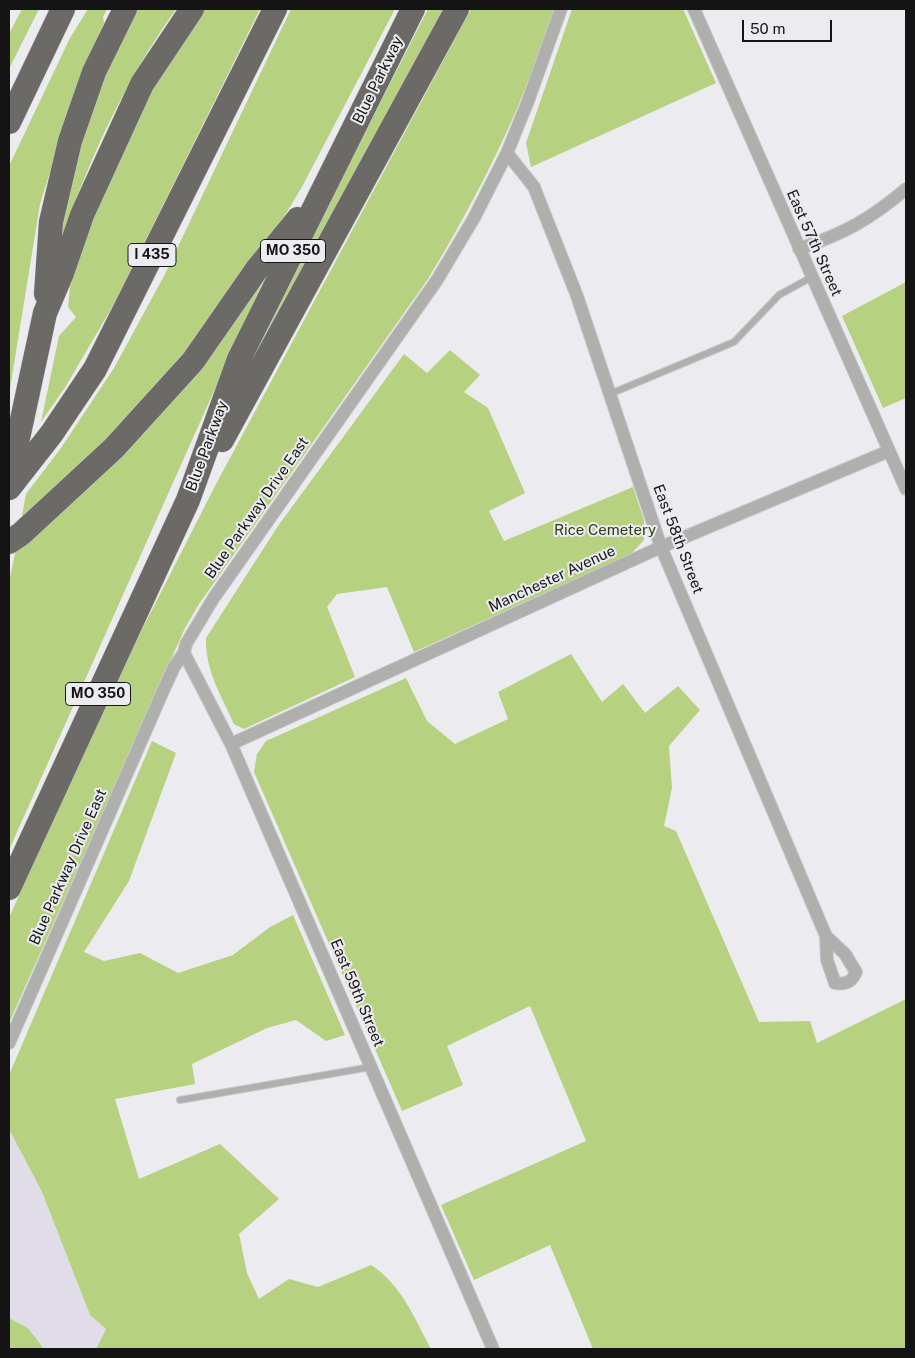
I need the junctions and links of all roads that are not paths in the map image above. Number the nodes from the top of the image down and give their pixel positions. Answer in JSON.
{"nodes":[{"id":1,"x":62,"y":9,"type":"edge"},
{"id":2,"x":125,"y":9,"type":"edge"},
{"id":3,"x":192,"y":9,"type":"edge"},
{"id":4,"x":275,"y":9,"type":"edge"},
{"id":5,"x":413,"y":9,"type":"edge"},
{"id":6,"x":457,"y":9,"type":"edge"},
{"id":7,"x":561,"y":9,"type":"edge"},
{"id":8,"x":694,"y":9,"type":"edge"},
{"id":9,"x":9,"y":122,"type":"edge"},
{"id":10,"x":506,"y":153,"type":"junction"},
{"id":11,"x":326,"y":185,"type":"junction"},
{"id":12,"x":906,"y":189,"type":"edge"},
{"id":13,"x":799,"y":249,"type":"junction"},
{"id":14,"x":812,"y":277,"type":"junction"},
{"id":15,"x":45,"y":313,"type":"junction"},
{"id":16,"x":610,"y":394,"type":"junction"},
{"id":17,"x":889,"y":451,"type":"junction"},
{"id":18,"x":9,"y":480,"type":"edge"},
{"id":19,"x":9,"y":488,"type":"edge"},
{"id":20,"x":906,"y":489,"type":"edge"},
{"id":21,"x":188,"y":500,"type":"junction"},
{"id":22,"x":9,"y":542,"type":"edge"},
{"id":23,"x":661,"y":547,"type":"junction"},
{"id":24,"x":184,"y":653,"type":"junction"},
{"id":25,"x":231,"y":744,"type":"junction"},
{"id":26,"x":9,"y":888,"type":"edge"},
{"id":27,"x":826,"y":936,"type":"dead end"},
{"id":28,"x":9,"y":1043,"type":"edge"},
{"id":29,"x":371,"y":1067,"type":"junction"},
{"id":30,"x":180,"y":1100,"type":"dead end"},
{"id":31,"x":493,"y":1349,"type":"edge"}],
"edges":[{"from":1,"to":9,"type":"highway"},
{"from":2,"to":15,"type":"highway"},
{"from":3,"to":15,"type":"highway"},
{"from":4,"to":19,"type":"highway","number":"I 435"},
{"from":5,"to":11,"type":"highway","name":"Blue Parkway","number":"MO 350"},
{"from":6,"to":21,"type":"highway"},
{"from":7,"to":10,"type":"street","name":"Blue Parkway Drive East"},
{"from":8,"to":13,"type":"street","name":"East 57th Street"},
{"from":10,"to":16,"type":"street","name":"East 58th Street"},
{"from":10,"to":24,"type":"street","name":"Blue Parkway Drive East"},
{"from":11,"to":21,"type":"highway","name":"Blue Parkway","number":"MO 350"},
{"from":11,"to":22,"type":"highway"},
{"from":12,"to":13,"type":"street"},
{"from":13,"to":14,"type":"street","name":"East 57th Street"},
{"from":14,"to":16,"type":"lane"},
{"from":14,"to":17,"type":"street","name":"East 57th Street"},
{"from":15,"to":18,"type":"highway"},
{"from":16,"to":23,"type":"street","name":"East 58th Street"},
{"from":17,"to":20,"type":"street","name":"East 57th Street"},
{"from":17,"to":23,"type":"street","name":"Manchester Avenue"},
{"from":21,"to":26,"type":"highway","name":"Blue Parkway","number":"MO 350"},
{"from":23,"to":25,"type":"street","name":"Manchester Avenue"},
{"from":23,"to":27,"type":"street","name":"East 58th Street"},
{"from":24,"to":25,"type":"street","name":"East 59th Street"},
{"from":24,"to":28,"type":"street","name":"Blue Parkway Drive East"},
{"from":25,"to":29,"type":"street","name":"East 59th Street"},
{"from":29,"to":30,"type":"lane"},
{"from":29,"to":31,"type":"street","name":"East 59th Street"}]}
